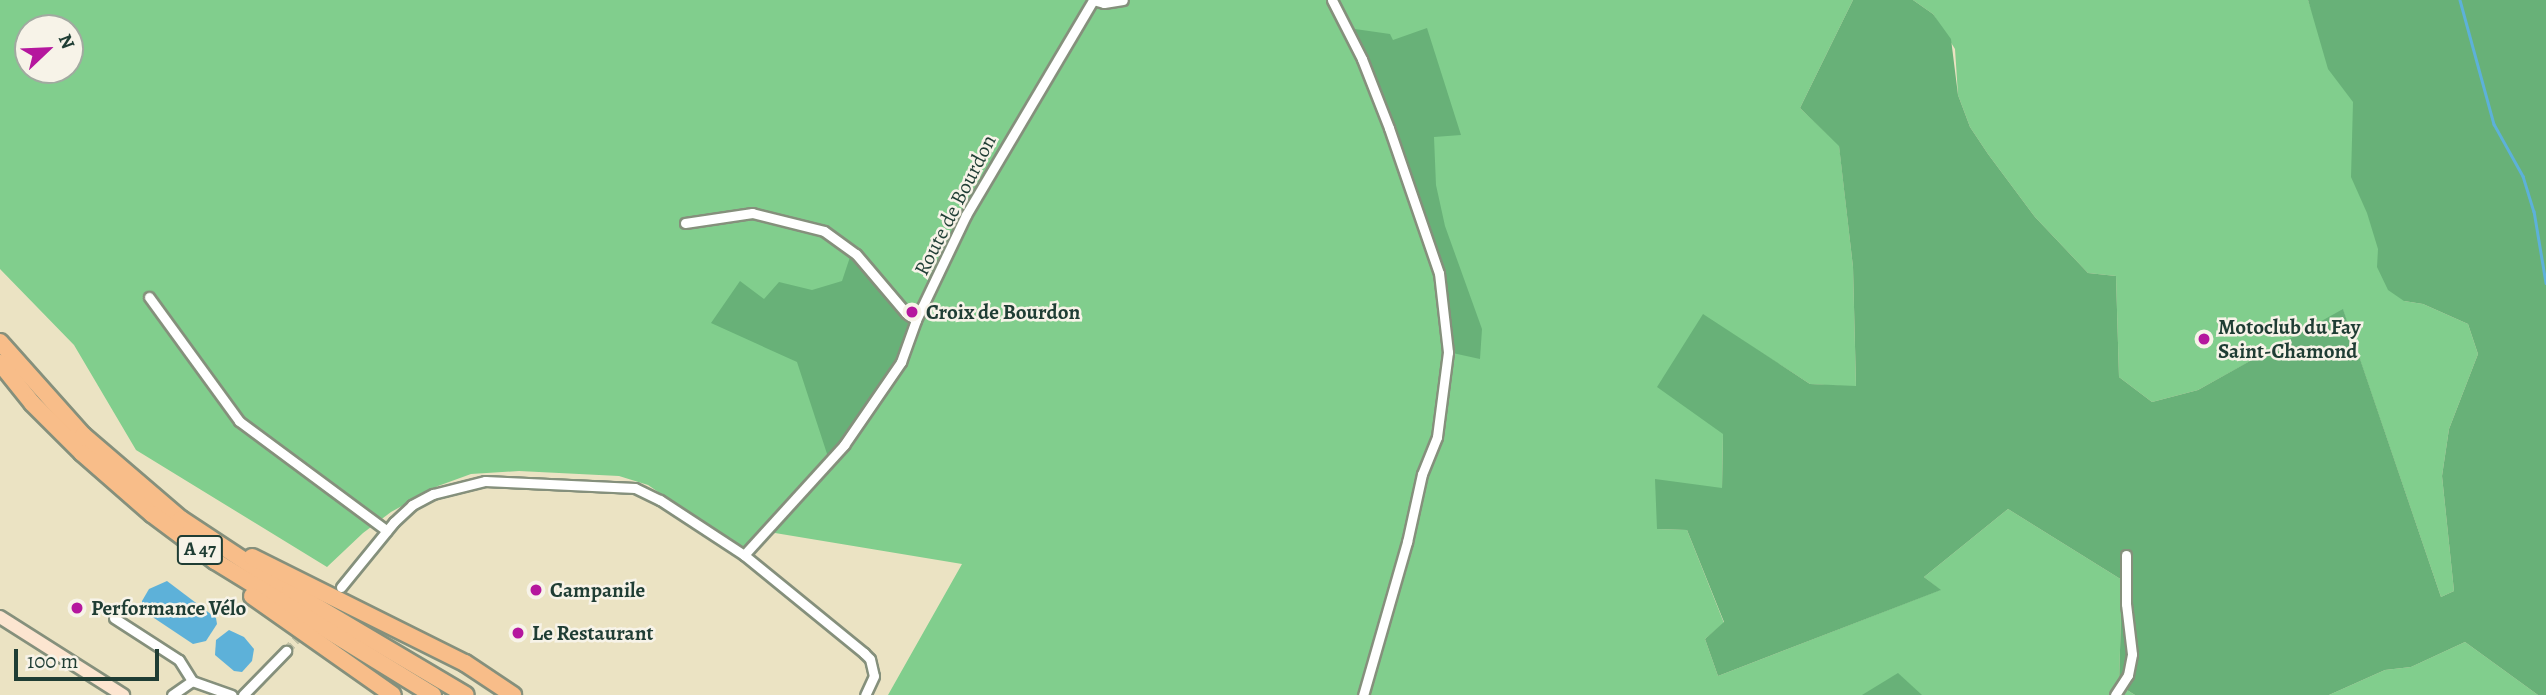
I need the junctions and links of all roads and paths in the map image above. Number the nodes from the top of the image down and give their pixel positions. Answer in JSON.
{"nodes":[{"id":1,"x":1093,"y":0,"type":"edge"},
{"id":2,"x":1123,"y":0,"type":"edge"},
{"id":3,"x":1332,"y":0,"type":"edge"},
{"id":4,"x":685,"y":223,"type":"dead end"},
{"id":5,"x":149,"y":297,"type":"dead end"},
{"id":6,"x":916,"y":320,"type":"junction"},
{"id":7,"x":0,"y":342,"type":"edge"},
{"id":8,"x":0,"y":363,"type":"edge"},
{"id":9,"x":387,"y":531,"type":"junction"},
{"id":10,"x":741,"y":553,"type":"junction"},
{"id":11,"x":218,"y":554,"type":"junction"},
{"id":12,"x":2126,"y":555,"type":"dead end"},
{"id":13,"x":341,"y":587,"type":"dead end"},
{"id":14,"x":0,"y":617,"type":"edge"},
{"id":15,"x":114,"y":618,"type":"dead end"},
{"id":16,"x":286,"y":651,"type":"tunnel mouth"},
{"id":17,"x":192,"y":681,"type":"junction"},
{"id":18,"x":123,"y":695,"type":"edge"},
{"id":19,"x":172,"y":695,"type":"edge"},
{"id":20,"x":232,"y":695,"type":"edge"},
{"id":21,"x":243,"y":695,"type":"edge"},
{"id":22,"x":393,"y":695,"type":"edge"},
{"id":23,"x":433,"y":695,"type":"edge"},
{"id":24,"x":466,"y":695,"type":"edge"},
{"id":25,"x":513,"y":695,"type":"edge"},
{"id":26,"x":865,"y":695,"type":"edge"},
{"id":27,"x":1363,"y":695,"type":"edge"},
{"id":28,"x":2115,"y":695,"type":"edge"}],
"edges":[{"from":1,"to":2,"type":"street"},
{"from":1,"to":6,"type":"street","name":"Route de Bourdon"},
{"from":3,"to":27,"type":"street"},
{"from":4,"to":6,"type":"street"},
{"from":5,"to":9,"type":"street"},
{"from":6,"to":10,"type":"street","name":"Route de Bourdon"},
{"from":7,"to":11,"type":"highway","number":"A 47"},
{"from":8,"to":11,"type":"highway","number":"A 47"},
{"from":9,"to":10,"type":"street"},
{"from":9,"to":13,"type":"street"},
{"from":10,"to":26,"type":"street"},
{"from":11,"to":22,"type":"highway"},
{"from":11,"to":23,"type":"highway","number":"A 47"},
{"from":11,"to":24,"type":"highway","number":"A 47"},
{"from":11,"to":25,"type":"highway"},
{"from":12,"to":28,"type":"street"},
{"from":14,"to":18,"type":"main road"},
{"from":15,"to":17,"type":"street"},
{"from":16,"to":21,"type":"street"},
{"from":17,"to":19,"type":"street"},
{"from":17,"to":20,"type":"street"}]}
